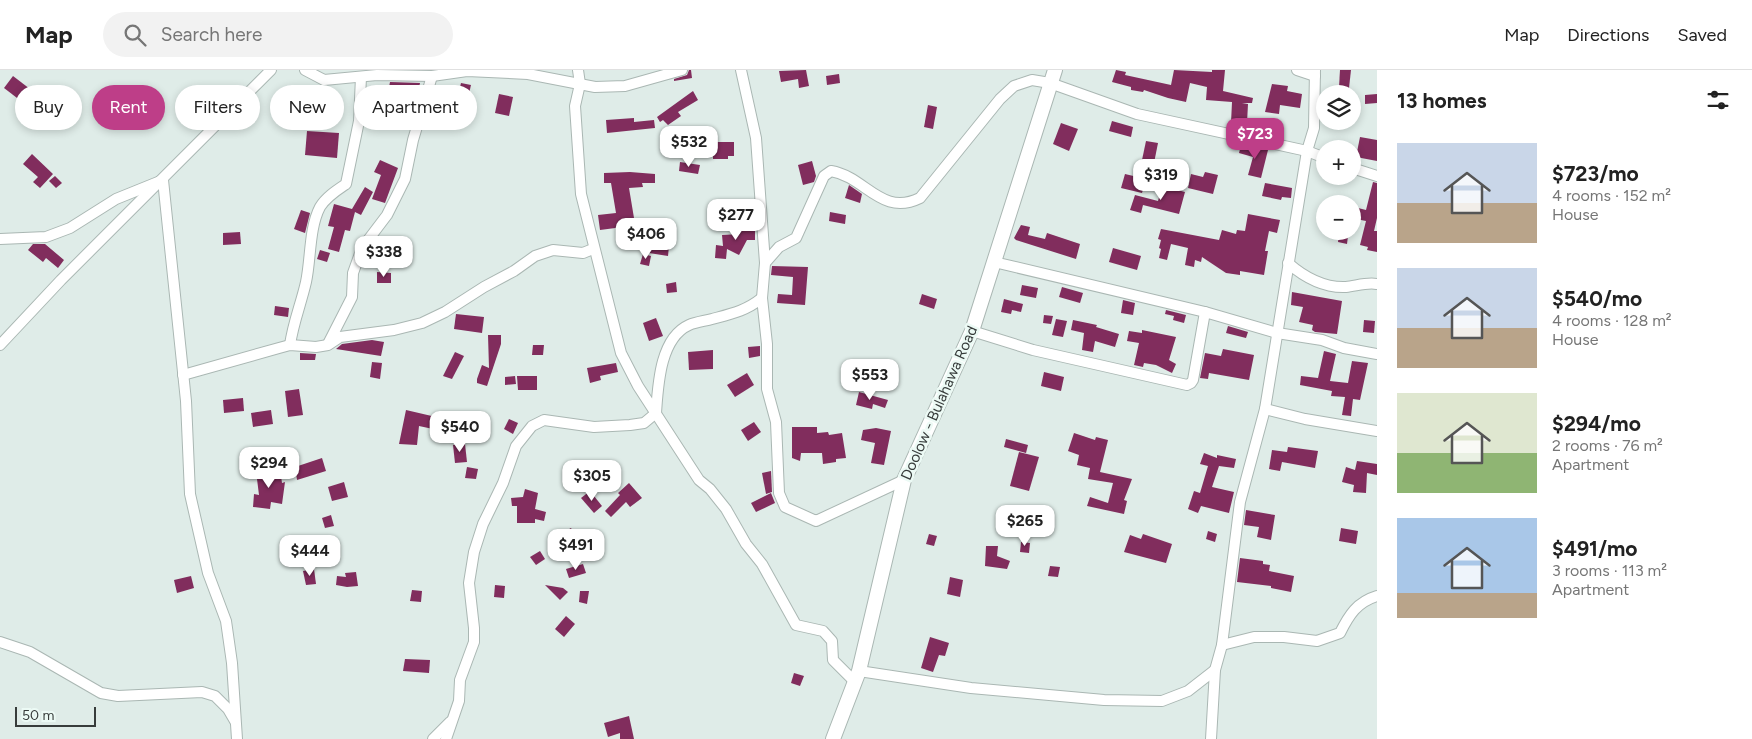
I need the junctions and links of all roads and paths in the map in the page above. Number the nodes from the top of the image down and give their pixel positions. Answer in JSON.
{"nodes":[{"id":1,"x":271,"y":70,"type":"edge"},
{"id":2,"x":305,"y":70,"type":"edge"},
{"id":3,"x":467,"y":70,"type":"edge"},
{"id":4,"x":578,"y":70,"type":"edge"},
{"id":5,"x":682,"y":70,"type":"edge"},
{"id":6,"x":741,"y":70,"type":"edge"},
{"id":7,"x":1297,"y":70,"type":"edge"},
{"id":8,"x":1315,"y":73,"type":"edge"},
{"id":9,"x":432,"y":76,"type":"junction"},
{"id":10,"x":1053,"y":76,"type":"edge"},
{"id":11,"x":361,"y":77,"type":"junction"},
{"id":12,"x":580,"y":84,"type":"junction"},
{"id":13,"x":1307,"y":151,"type":"junction"},
{"id":14,"x":1316,"y":154,"type":"edge"},
{"id":15,"x":1361,"y":171,"type":"edge"},
{"id":16,"x":1377,"y":176,"type":"edge"},
{"id":17,"x":163,"y":180,"type":"junction"},
{"id":18,"x":0,"y":239,"type":"edge"},
{"id":19,"x":593,"y":249,"type":"junction"},
{"id":20,"x":994,"y":262,"type":"junction"},
{"id":21,"x":765,"y":263,"type":"junction"},
{"id":22,"x":1288,"y":263,"type":"junction"},
{"id":23,"x":1377,"y":284,"type":"edge"},
{"id":24,"x":762,"y":298,"type":"junction"},
{"id":25,"x":1205,"y":312,"type":"junction"},
{"id":26,"x":972,"y":331,"type":"junction"},
{"id":27,"x":1276,"y":333,"type":"junction"},
{"id":28,"x":0,"y":345,"type":"edge"},
{"id":29,"x":290,"y":345,"type":"junction"},
{"id":30,"x":328,"y":345,"type":"junction"},
{"id":31,"x":1377,"y":354,"type":"edge"},
{"id":32,"x":183,"y":375,"type":"junction"},
{"id":33,"x":1264,"y":409,"type":"junction"},
{"id":34,"x":656,"y":413,"type":"junction"},
{"id":35,"x":1377,"y":431,"type":"edge"},
{"id":36,"x":904,"y":480,"type":"junction"},
{"id":37,"x":1377,"y":596,"type":"edge"},
{"id":38,"x":0,"y":642,"type":"edge"},
{"id":39,"x":1222,"y":645,"type":"junction"},
{"id":40,"x":1216,"y":670,"type":"junction"},
{"id":41,"x":857,"y":676,"type":"junction"},
{"id":42,"x":454,"y":718,"type":"junction"},
{"id":43,"x":237,"y":724,"type":"junction"},
{"id":44,"x":237,"y":739,"type":"edge"},
{"id":45,"x":433,"y":739,"type":"edge"},
{"id":46,"x":446,"y":739,"type":"edge"},
{"id":47,"x":833,"y":739,"type":"edge"},
{"id":48,"x":1211,"y":739,"type":"edge"}],
"edges":[{"from":1,"to":17,"type":"street"},
{"from":2,"to":11,"type":"street"},
{"from":3,"to":9,"type":"street"},
{"from":3,"to":12,"type":"street"},
{"from":4,"to":12,"type":"street"},
{"from":5,"to":12,"type":"street"},
{"from":6,"to":21,"type":"street"},
{"from":7,"to":8,"type":"street"},
{"from":8,"to":13,"type":"street"},
{"from":9,"to":11,"type":"street"},
{"from":9,"to":30,"type":"street"},
{"from":10,"to":13,"type":"street"},
{"from":10,"to":20,"type":"main road","name":"Doolow - Bulahawa Road"},
{"from":10,"to":21,"type":"street"},
{"from":11,"to":29,"type":"street"},
{"from":12,"to":19,"type":"street"},
{"from":13,"to":14,"type":"street"},
{"from":13,"to":22,"type":"street"},
{"from":15,"to":16,"type":"street"},
{"from":17,"to":18,"type":"street"},
{"from":17,"to":28,"type":"street"},
{"from":17,"to":32,"type":"street"},
{"from":19,"to":30,"type":"street"},
{"from":19,"to":34,"type":"street"},
{"from":20,"to":25,"type":"street"},
{"from":20,"to":26,"type":"main road","name":"Doolow - Bulahawa Road"},
{"from":21,"to":24,"type":"street"},
{"from":22,"to":23,"type":"street"},
{"from":22,"to":27,"type":"street"},
{"from":24,"to":34,"type":"street"},
{"from":24,"to":36,"type":"street"},
{"from":25,"to":26,"type":"street"},
{"from":25,"to":27,"type":"street"},
{"from":26,"to":36,"type":"main road","name":"Doolow - Bulahawa Road"},
{"from":27,"to":31,"type":"street"},
{"from":27,"to":33,"type":"street"},
{"from":29,"to":30,"type":"street"},
{"from":29,"to":32,"type":"street"},
{"from":32,"to":43,"type":"street"},
{"from":33,"to":35,"type":"street"},
{"from":33,"to":39,"type":"street"},
{"from":34,"to":41,"type":"street"},
{"from":34,"to":42,"type":"street"},
{"from":36,"to":41,"type":"main road","name":"Doolow - Bulahawa Road"},
{"from":37,"to":39,"type":"street"},
{"from":38,"to":43,"type":"street"},
{"from":39,"to":40,"type":"street"},
{"from":40,"to":41,"type":"street"},
{"from":40,"to":48,"type":"street"},
{"from":41,"to":47,"type":"main road","name":"Doolow - Bulahawa Road"},
{"from":42,"to":45,"type":"street"},
{"from":42,"to":46,"type":"street"},
{"from":43,"to":44,"type":"street"}]}
